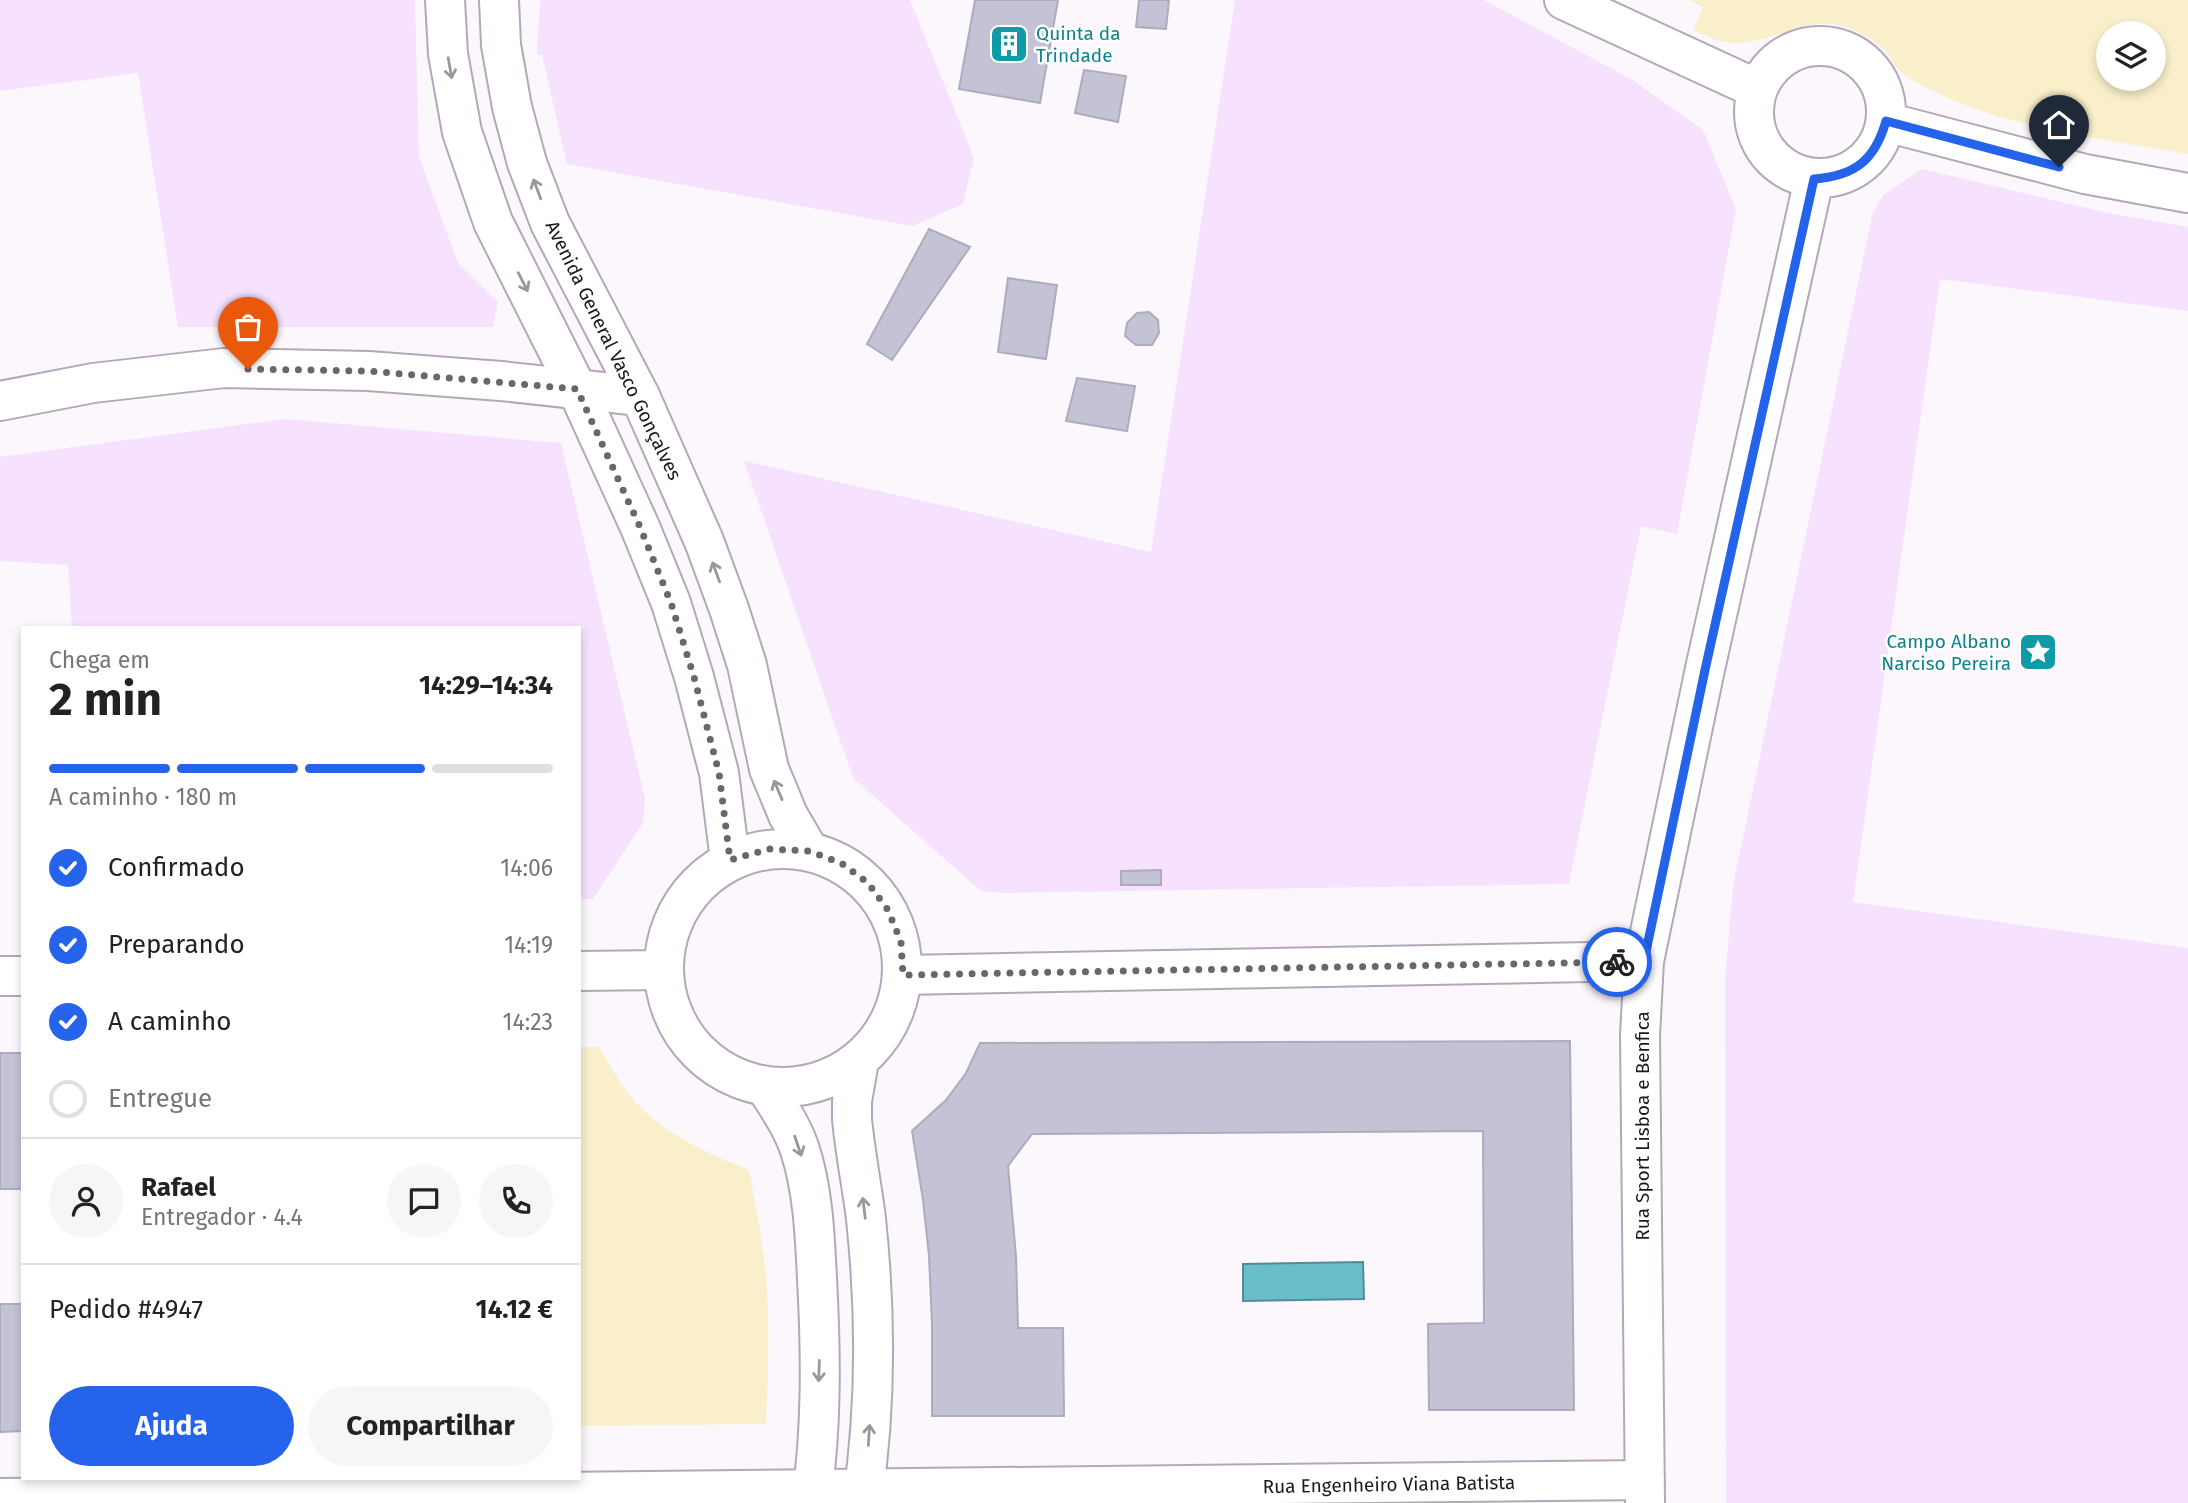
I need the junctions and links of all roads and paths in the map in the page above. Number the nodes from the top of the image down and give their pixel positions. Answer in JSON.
{"nodes":[{"id":1,"x":445,"y":0,"type":"edge"},
{"id":2,"x":499,"y":0,"type":"edge"},
{"id":3,"x":1564,"y":0,"type":"edge"},
{"id":4,"x":1757,"y":89,"type":"junction"},
{"id":5,"x":1886,"y":121,"type":"junction"},
{"id":6,"x":1814,"y":179,"type":"junction"},
{"id":7,"x":2188,"y":192,"type":"edge"},
{"id":8,"x":557,"y":349,"type":"junction"},
{"id":9,"x":501,"y":381,"type":"junction"},
{"id":10,"x":577,"y":389,"type":"junction"},
{"id":11,"x":640,"y":396,"type":"junction"},
{"id":12,"x":0,"y":401,"type":"edge"},
{"id":13,"x":809,"y":851,"type":"junction"},
{"id":14,"x":730,"y":860,"type":"junction"},
{"id":15,"x":1644,"y":961,"type":"junction"},
{"id":16,"x":663,"y":970,"type":"junction"},
{"id":17,"x":581,"y":971,"type":"edge"},
{"id":18,"x":903,"y":975,"type":"junction"},
{"id":19,"x":0,"y":976,"type":"edge"},
{"id":20,"x":21,"y":976,"type":"edge"},
{"id":21,"x":859,"y":1061,"type":"junction"},
{"id":22,"x":765,"y":1086,"type":"junction"},
{"id":23,"x":307,"y":1492,"type":"edge"},
{"id":24,"x":1645,"y":1492,"type":"edge"},
{"id":25,"x":864,"y":1495,"type":"edge"},
{"id":26,"x":1213,"y":1495,"type":"edge"},
{"id":27,"x":812,"y":1496,"type":"edge"},
{"id":28,"x":0,"y":1498,"type":"edge"}],
"edges":[{"from":1,"to":8,"type":"street","one_way":true},
{"from":11,"to":2,"type":"street","name":"Avenida General Vasco Gonçalves","one_way":true},
{"from":3,"to":4,"type":"street"},
{"from":4,"to":5,"type":"street"},
{"from":4,"to":6,"type":"street"},
{"from":5,"to":6,"type":"street"},
{"from":5,"to":7,"type":"street"},
{"from":6,"to":15,"type":"street","name":"Rua Sport Lisboa e Benfica"},
{"from":8,"to":9,"type":"street"},
{"from":8,"to":10,"type":"street"},
{"from":9,"to":10,"type":"street"},
{"from":9,"to":12,"type":"street"},
{"from":10,"to":11,"type":"street"},
{"from":10,"to":14,"type":"street"},
{"from":13,"to":11,"type":"street","name":"Avenida General Vasco Gonçalves","one_way":true},
{"from":13,"to":14,"type":"street"},
{"from":13,"to":18,"type":"street"},
{"from":14,"to":16,"type":"street"},
{"from":15,"to":18,"type":"street"},
{"from":15,"to":24,"type":"street","name":"Rua Sport Lisboa e Benfica"},
{"from":16,"to":17,"type":"street"},
{"from":16,"to":22,"type":"street"},
{"from":18,"to":21,"type":"street"},
{"from":19,"to":20,"type":"street"},
{"from":21,"to":22,"type":"street"},
{"from":25,"to":21,"type":"street","one_way":true},
{"from":22,"to":27,"type":"street","one_way":true},
{"from":23,"to":27,"type":"street","name":"Rua Engenheiro Viana Batista"},
{"from":23,"to":28,"type":"street","name":"Rua Engenheiro Viana Batista"},
{"from":24,"to":26,"type":"street","name":"Rua Engenheiro Viana Batista"},
{"from":25,"to":26,"type":"street","name":"Rua Engenheiro Viana Batista"},
{"from":25,"to":27,"type":"street","name":"Rua Engenheiro Viana Batista"}]}
